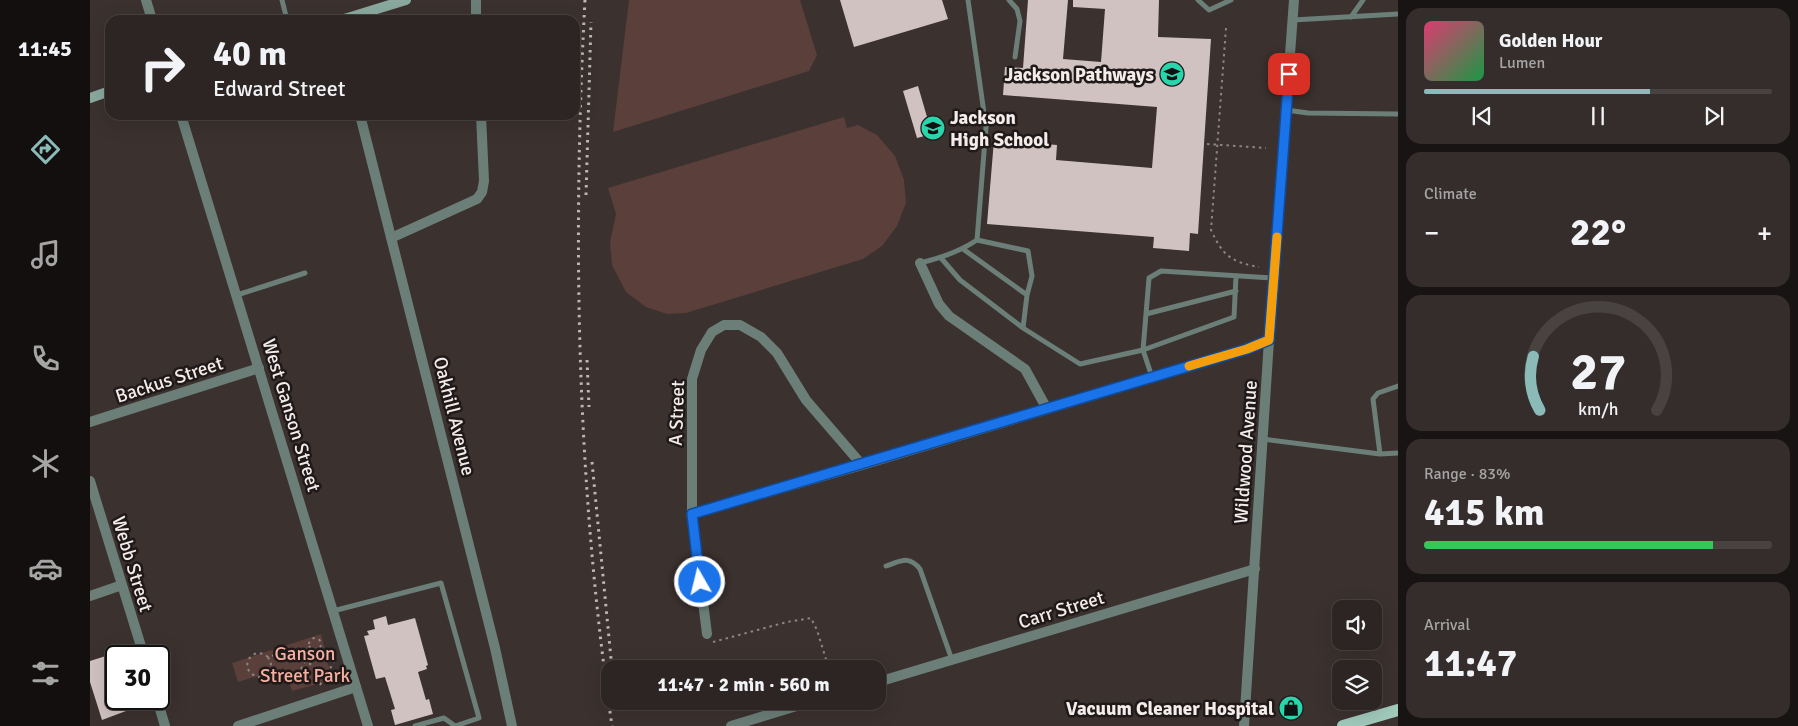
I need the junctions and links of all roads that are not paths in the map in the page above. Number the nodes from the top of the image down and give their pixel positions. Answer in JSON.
{"nodes":[{"id":1,"x":146,"y":0,"type":"edge"},
{"id":2,"x":282,"y":0,"type":"edge"},
{"id":3,"x":406,"y":0,"type":"edge"},
{"id":4,"x":476,"y":0,"type":"edge"},
{"id":5,"x":968,"y":0,"type":"edge"},
{"id":6,"x":1009,"y":0,"type":"edge"},
{"id":7,"x":1198,"y":0,"type":"edge"},
{"id":8,"x":1231,"y":0,"type":"edge"},
{"id":9,"x":1294,"y":0,"type":"edge"},
{"id":10,"x":1363,"y":0,"type":"edge"},
{"id":11,"x":1398,"y":14,"type":"edge"},
{"id":12,"x":150,"y":15,"type":"edge"},
{"id":13,"x":286,"y":15,"type":"edge"},
{"id":14,"x":357,"y":15,"type":"edge"},
{"id":15,"x":476,"y":15,"type":"edge"},
{"id":16,"x":1351,"y":17,"type":"junction"},
{"id":17,"x":1293,"y":20,"type":"junction"},
{"id":18,"x":1015,"y":56,"type":"dead end"},
{"id":19,"x":105,"y":93,"type":"edge"},
{"id":20,"x":90,"y":98,"type":"edge"},
{"id":21,"x":1286,"y":110,"type":"junction"},
{"id":22,"x":1398,"y":114,"type":"edge"},
{"id":23,"x":184,"y":120,"type":"edge"},
{"id":24,"x":361,"y":120,"type":"edge"},
{"id":25,"x":481,"y":120,"type":"edge"},
{"id":26,"x":391,"y":238,"type":"junction"},
{"id":27,"x":977,"y":240,"type":"junction"},
{"id":28,"x":963,"y":249,"type":"junction"},
{"id":29,"x":942,"y":258,"type":"junction"},
{"id":30,"x":920,"y":263,"type":"joint"},
{"id":31,"x":305,"y":273,"type":"dead end"},
{"id":32,"x":1236,"y":276,"type":"junction"},
{"id":33,"x":1274,"y":278,"type":"junction"},
{"id":34,"x":1236,"y":290,"type":"junction"},
{"id":35,"x":237,"y":295,"type":"junction"},
{"id":36,"x":1027,"y":295,"type":"junction"},
{"id":37,"x":1146,"y":314,"type":"junction"},
{"id":38,"x":1023,"y":328,"type":"junction"},
{"id":39,"x":1269,"y":340,"type":"junction"},
{"id":40,"x":1143,"y":350,"type":"junction"},
{"id":41,"x":259,"y":368,"type":"junction"},
{"id":42,"x":1152,"y":377,"type":"junction"},
{"id":43,"x":1398,"y":386,"type":"edge"},
{"id":44,"x":1047,"y":409,"type":"junction"},
{"id":45,"x":90,"y":422,"type":"edge"},
{"id":46,"x":1263,"y":439,"type":"junction"},
{"id":47,"x":1380,"y":454,"type":"junction"},
{"id":48,"x":1398,"y":454,"type":"edge"},
{"id":49,"x":862,"y":464,"type":"junction"},
{"id":50,"x":90,"y":481,"type":"edge"},
{"id":51,"x":692,"y":514,"type":"junction"},
{"id":52,"x":886,"y":566,"type":"dead end"},
{"id":53,"x":1255,"y":569,"type":"junction"},
{"id":54,"x":122,"y":585,"type":"junction"},
{"id":55,"x":90,"y":596,"type":"edge"},
{"id":56,"x":332,"y":611,"type":"junction"},
{"id":57,"x":707,"y":634,"type":"road end"},
{"id":58,"x":141,"y":645,"type":"edge"},
{"id":59,"x":952,"y":660,"type":"junction"},
{"id":60,"x":886,"y":680,"type":"edge"},
{"id":61,"x":356,"y":687,"type":"junction"},
{"id":62,"x":160,"y":710,"type":"edge"},
{"id":63,"x":783,"y":710,"type":"edge"},
{"id":64,"x":1398,"y":710,"type":"edge"},
{"id":65,"x":165,"y":726,"type":"edge"},
{"id":66,"x":238,"y":726,"type":"edge"},
{"id":67,"x":368,"y":726,"type":"edge"},
{"id":68,"x":416,"y":726,"type":"edge"},
{"id":69,"x":512,"y":726,"type":"edge"},
{"id":70,"x":730,"y":726,"type":"edge"},
{"id":71,"x":1244,"y":726,"type":"edge"},
{"id":72,"x":1343,"y":726,"type":"edge"}],
"edges":[{"from":1,"to":12,"type":"street"},
{"from":2,"to":13,"type":"lane"},
{"from":3,"to":14,"type":"main road"},
{"from":4,"to":15,"type":"street"},
{"from":5,"to":27,"type":"lane"},
{"from":6,"to":18,"type":"lane"},
{"from":7,"to":8,"type":"lane"},
{"from":9,"to":17,"type":"street","name":"Wildwood Avenue"},
{"from":10,"to":16,"type":"lane"},
{"from":11,"to":16,"type":"lane"},
{"from":16,"to":17,"type":"lane"},
{"from":17,"to":21,"type":"street","name":"Wildwood Avenue"},
{"from":19,"to":20,"type":"main road"},
{"from":21,"to":22,"type":"lane"},
{"from":21,"to":33,"type":"street","name":"Wildwood Avenue"},
{"from":23,"to":35,"type":"street","name":"West Ganson Street"},
{"from":24,"to":26,"type":"street","name":"Oakhill Avenue"},
{"from":25,"to":26,"type":"street"},
{"from":26,"to":69,"type":"street","name":"Oakhill Avenue"},
{"from":27,"to":28,"type":"lane"},
{"from":27,"to":36,"type":"lane"},
{"from":28,"to":29,"type":"lane"},
{"from":28,"to":36,"type":"lane"},
{"from":29,"to":30,"type":"lane"},
{"from":29,"to":38,"type":"lane"},
{"from":30,"to":44,"type":"street"},
{"from":31,"to":35,"type":"lane"},
{"from":32,"to":33,"type":"lane"},
{"from":32,"to":34,"type":"lane"},
{"from":32,"to":37,"type":"lane"},
{"from":33,"to":39,"type":"street","name":"Wildwood Avenue"},
{"from":34,"to":37,"type":"lane"},
{"from":34,"to":40,"type":"lane"},
{"from":35,"to":41,"type":"street","name":"West Ganson Street"},
{"from":36,"to":38,"type":"lane"},
{"from":37,"to":40,"type":"lane"},
{"from":38,"to":40,"type":"lane"},
{"from":39,"to":42,"type":"street"},
{"from":39,"to":46,"type":"street","name":"Wildwood Avenue"},
{"from":40,"to":42,"type":"lane"},
{"from":41,"to":45,"type":"street","name":"Backus Street"},
{"from":41,"to":56,"type":"street","name":"West Ganson Street"},
{"from":42,"to":44,"type":"street"},
{"from":43,"to":47,"type":"lane"},
{"from":44,"to":49,"type":"street"},
{"from":46,"to":47,"type":"lane"},
{"from":46,"to":53,"type":"street","name":"Wildwood Avenue"},
{"from":47,"to":48,"type":"lane"},
{"from":49,"to":51,"type":"street"},
{"from":49,"to":51,"type":"street","name":"A Street"},
{"from":50,"to":54,"type":"street","name":"Webb Street"},
{"from":51,"to":57,"type":"street","name":"A Street"},
{"from":52,"to":59,"type":"lane"},
{"from":53,"to":59,"type":"street","name":"Carr Street"},
{"from":53,"to":71,"type":"street","name":"Wildwood Avenue"},
{"from":54,"to":55,"type":"street"},
{"from":54,"to":58,"type":"street","name":"Webb Street"},
{"from":56,"to":61,"type":"street","name":"West Ganson Street"},
{"from":56,"to":68,"type":"lane"},
{"from":59,"to":60,"type":"street","name":"Carr Street"},
{"from":61,"to":66,"type":"street"},
{"from":61,"to":67,"type":"street","name":"West Ganson Street"},
{"from":62,"to":65,"type":"street"},
{"from":63,"to":70,"type":"street"},
{"from":64,"to":72,"type":"main road"}]}
